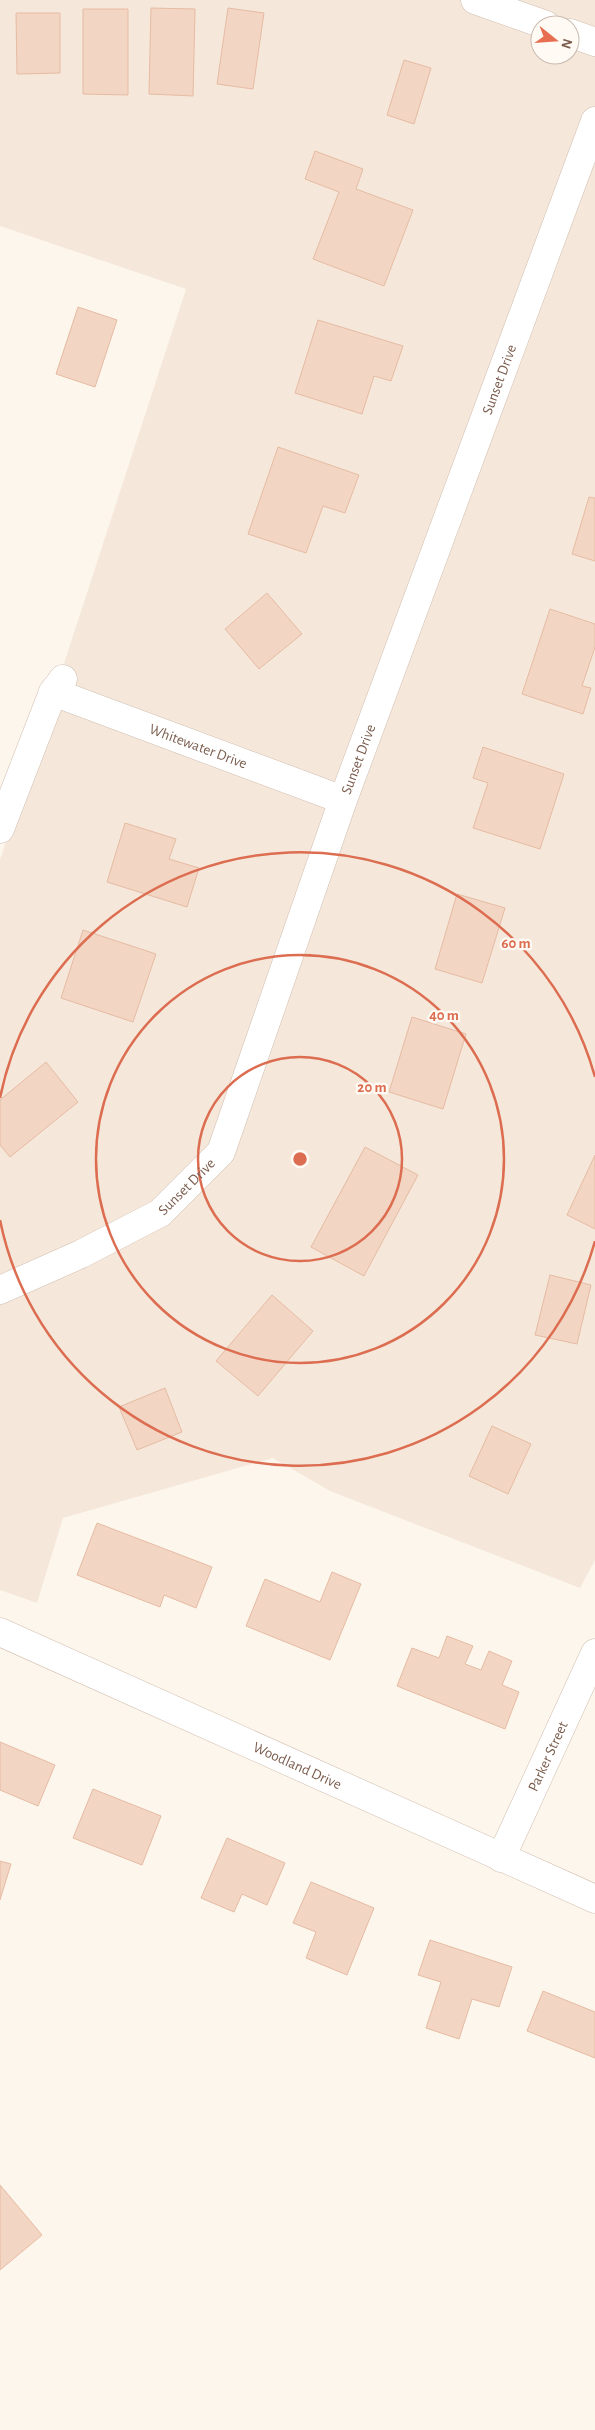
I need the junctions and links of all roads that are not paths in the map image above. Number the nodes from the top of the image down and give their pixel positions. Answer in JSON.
{"nodes":[{"id":1,"x":475,"y":0,"type":"edge"},
{"id":2,"x":530,"y":19,"type":"edge"},
{"id":3,"x":580,"y":37,"type":"edge"},
{"id":4,"x":595,"y":42,"type":"edge"},
{"id":5,"x":595,"y":121,"type":"edge"},
{"id":6,"x":343,"y":800,"type":"junction"},
{"id":7,"x":0,"y":830,"type":"edge"},
{"id":8,"x":0,"y":1290,"type":"edge"},
{"id":9,"x":0,"y":1632,"type":"edge"},
{"id":10,"x":595,"y":1653,"type":"edge"},
{"id":11,"x":501,"y":1858,"type":"junction"},
{"id":12,"x":595,"y":1899,"type":"edge"}],
"edges":[{"from":1,"to":2,"type":"street"},
{"from":3,"to":4,"type":"street"},
{"from":5,"to":6,"type":"street","name":"Sunset Drive"},
{"from":6,"to":7,"type":"street","name":"Whitewater Drive"},
{"from":6,"to":8,"type":"street","name":"Sunset Drive"},
{"from":9,"to":11,"type":"street","name":"Woodland Drive"},
{"from":10,"to":11,"type":"street","name":"Parker Street"},
{"from":11,"to":12,"type":"street","name":"Woodland Drive"}]}
